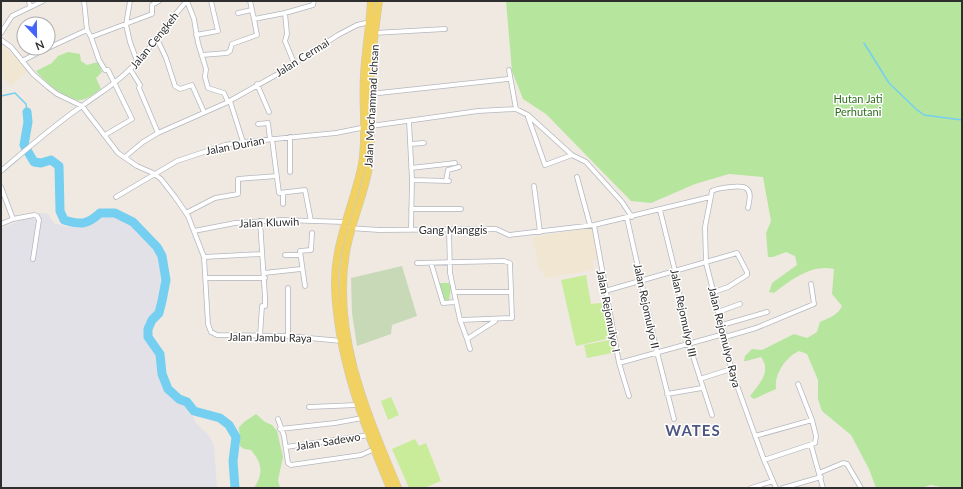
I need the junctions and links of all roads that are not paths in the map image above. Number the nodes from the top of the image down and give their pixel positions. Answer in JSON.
{"nodes":[{"id":1,"x":29,"y":1,"type":"edge"},
{"id":2,"x":44,"y":1,"type":"edge"},
{"id":3,"x":84,"y":1,"type":"edge"},
{"id":4,"x":130,"y":1,"type":"edge"},
{"id":5,"x":159,"y":1,"type":"edge"},
{"id":6,"x":179,"y":1,"type":"edge"},
{"id":7,"x":187,"y":1,"type":"edge"},
{"id":8,"x":211,"y":1,"type":"edge"},
{"id":9,"x":250,"y":1,"type":"edge"},
{"id":10,"x":314,"y":1,"type":"edge"},
{"id":11,"x":371,"y":1,"type":"edge"},
{"id":12,"x":379,"y":1,"type":"edge"},
{"id":13,"x":183,"y":6,"type":"junction"},
{"id":14,"x":30,"y":7,"type":"junction"},
{"id":15,"x":252,"y":10,"type":"junction"},
{"id":16,"x":238,"y":13,"type":"dead end"},
{"id":17,"x":285,"y":13,"type":"junction"},
{"id":18,"x":254,"y":19,"type":"junction"},
{"id":19,"x":373,"y":22,"type":"junction"},
{"id":20,"x":126,"y":25,"type":"junction"},
{"id":21,"x":445,"y":29,"type":"dead end"},
{"id":22,"x":87,"y":30,"type":"junction"},
{"id":23,"x":1,"y":33,"type":"edge"},
{"id":24,"x":368,"y":33,"type":"junction"},
{"id":25,"x":376,"y":33,"type":"junction"},
{"id":26,"x":196,"y":35,"type":"junction"},
{"id":27,"x":91,"y":37,"type":"junction"},
{"id":28,"x":157,"y":39,"type":"junction"},
{"id":29,"x":1,"y":40,"type":"edge"},
{"id":30,"x":56,"y":44,"type":"edge"},
{"id":31,"x":202,"y":55,"type":"junction"},
{"id":32,"x":32,"y":56,"type":"edge"},
{"id":33,"x":22,"y":61,"type":"junction"},
{"id":34,"x":137,"y":61,"type":"junction"},
{"id":35,"x":294,"y":63,"type":"junction"},
{"id":36,"x":130,"y":69,"type":"junction"},
{"id":37,"x":509,"y":70,"type":"dead end"},
{"id":38,"x":508,"y":79,"type":"dead end"},
{"id":39,"x":116,"y":83,"type":"junction"},
{"id":40,"x":257,"y":84,"type":"junction"},
{"id":41,"x":366,"y":94,"type":"junction"},
{"id":42,"x":229,"y":101,"type":"junction"},
{"id":43,"x":82,"y":106,"type":"junction"},
{"id":44,"x":516,"y":109,"type":"junction"},
{"id":45,"x":204,"y":112,"type":"junction"},
{"id":46,"x":269,"y":112,"type":"dead end"},
{"id":47,"x":528,"y":116,"type":"junction"},
{"id":48,"x":409,"y":121,"type":"junction"},
{"id":49,"x":258,"y":124,"type":"dead end"},
{"id":50,"x":367,"y":127,"type":"junction"},
{"id":51,"x":158,"y":133,"type":"junction"},
{"id":52,"x":105,"y":136,"type":"junction"},
{"id":53,"x":290,"y":137,"type":"junction"},
{"id":54,"x":271,"y":139,"type":"junction"},
{"id":55,"x":244,"y":142,"type":"junction"},
{"id":56,"x":424,"y":143,"type":"dead end"},
{"id":57,"x":410,"y":144,"type":"junction"},
{"id":58,"x":572,"y":155,"type":"junction"},
{"id":59,"x":125,"y":158,"type":"junction"},
{"id":60,"x":455,"y":163,"type":"dead end"},
{"id":61,"x":460,"y":167,"type":"dead end"},
{"id":62,"x":411,"y":168,"type":"junction"},
{"id":63,"x":1,"y":171,"type":"edge"},
{"id":64,"x":290,"y":172,"type":"dead end"},
{"id":65,"x":153,"y":173,"type":"junction"},
{"id":66,"x":277,"y":176,"type":"junction"},
{"id":67,"x":577,"y":177,"type":"dead end"},
{"id":68,"x":412,"y":180,"type":"junction"},
{"id":69,"x":534,"y":186,"type":"dead end"},
{"id":70,"x":1,"y":187,"type":"edge"},
{"id":71,"x":282,"y":192,"type":"junction"},
{"id":72,"x":116,"y":197,"type":"dead end"},
{"id":73,"x":710,"y":197,"type":"junction"},
{"id":74,"x":283,"y":204,"type":"dead end"},
{"id":75,"x":748,"y":208,"type":"dead end"},
{"id":76,"x":411,"y":209,"type":"junction"},
{"id":77,"x":460,"y":209,"type":"dead end"},
{"id":78,"x":660,"y":210,"type":"junction"},
{"id":79,"x":186,"y":213,"type":"junction"},
{"id":80,"x":630,"y":217,"type":"junction"},
{"id":81,"x":13,"y":219,"type":"junction"},
{"id":82,"x":311,"y":221,"type":"junction"},
{"id":83,"x":260,"y":222,"type":"junction"},
{"id":84,"x":1,"y":224,"type":"edge"},
{"id":85,"x":348,"y":225,"type":"junction"},
{"id":86,"x":592,"y":225,"type":"junction"},
{"id":87,"x":411,"y":229,"type":"junction"},
{"id":88,"x":449,"y":229,"type":"junction"},
{"id":89,"x":194,"y":231,"type":"junction"},
{"id":90,"x":540,"y":232,"type":"junction"},
{"id":91,"x":312,"y":233,"type":"dead end"},
{"id":92,"x":262,"y":254,"type":"junction"},
{"id":93,"x":285,"y":255,"type":"dead end"},
{"id":94,"x":300,"y":255,"type":"junction"},
{"id":95,"x":204,"y":257,"type":"junction"},
{"id":96,"x":33,"y":259,"type":"dead end"},
{"id":97,"x":449,"y":262,"type":"junction"},
{"id":98,"x":417,"y":263,"type":"dead end"},
{"id":99,"x":431,"y":263,"type":"junction"},
{"id":100,"x":706,"y":263,"type":"junction"},
{"id":101,"x":301,"y":269,"type":"junction"},
{"id":102,"x":675,"y":271,"type":"junction"},
{"id":103,"x":264,"y":275,"type":"junction"},
{"id":104,"x":206,"y":278,"type":"junction"},
{"id":105,"x":642,"y":281,"type":"junction"},
{"id":106,"x":810,"y":284,"type":"dead end"},
{"id":107,"x":305,"y":286,"type":"dead end"},
{"id":108,"x":288,"y":288,"type":"dead end"},
{"id":109,"x":605,"y":291,"type":"junction"},
{"id":110,"x":454,"y":292,"type":"junction"},
{"id":111,"x":510,"y":292,"type":"junction"},
{"id":112,"x":714,"y":292,"type":"junction"},
{"id":113,"x":456,"y":302,"type":"junction"},
{"id":114,"x":740,"y":304,"type":"dead end"},
{"id":115,"x":718,"y":312,"type":"junction"},
{"id":116,"x":766,"y":312,"type":"dead end"},
{"id":117,"x":342,"y":317,"type":"junction"},
{"id":118,"x":460,"y":320,"type":"junction"},
{"id":119,"x":496,"y":320,"type":"junction"},
{"id":120,"x":722,"y":325,"type":"junction"},
{"id":121,"x":260,"y":336,"type":"junction"},
{"id":122,"x":288,"y":336,"type":"junction"},
{"id":123,"x":725,"y":336,"type":"junction"},
{"id":124,"x":467,"y":339,"type":"junction"},
{"id":125,"x":342,"y":341,"type":"junction"},
{"id":126,"x":689,"y":344,"type":"junction"},
{"id":127,"x":470,"y":349,"type":"dead end"},
{"id":128,"x":657,"y":352,"type":"junction"},
{"id":129,"x":619,"y":363,"type":"junction"},
{"id":130,"x":731,"y":369,"type":"junction"},
{"id":131,"x":700,"y":379,"type":"junction"},
{"id":132,"x":798,"y":384,"type":"dead end"},
{"id":133,"x":702,"y":388,"type":"junction"},
{"id":134,"x":667,"y":394,"type":"junction"},
{"id":135,"x":629,"y":396,"type":"dead end"},
{"id":136,"x":358,"y":404,"type":"junction"},
{"id":137,"x":309,"y":407,"type":"dead end"},
{"id":138,"x":712,"y":415,"type":"dead end"},
{"id":139,"x":362,"y":418,"type":"junction"},
{"id":140,"x":278,"y":419,"type":"dead end"},
{"id":141,"x":674,"y":419,"type":"dead end"},
{"id":142,"x":812,"y":420,"type":"junction"},
{"id":143,"x":280,"y":428,"type":"junction"},
{"id":144,"x":369,"y":435,"type":"junction"},
{"id":145,"x":755,"y":436,"type":"junction"},
{"id":146,"x":811,"y":445,"type":"junction"},
{"id":147,"x":286,"y":447,"type":"junction"},
{"id":148,"x":378,"y":448,"type":"junction"},
{"id":149,"x":764,"y":460,"type":"junction"},
{"id":150,"x":820,"y":475,"type":"junction"},
{"id":151,"x":773,"y":481,"type":"junction"},
{"id":152,"x":390,"y":488,"type":"edge"},
{"id":153,"x":398,"y":488,"type":"edge"},
{"id":154,"x":750,"y":488,"type":"edge"},
{"id":155,"x":776,"y":488,"type":"edge"},
{"id":156,"x":783,"y":488,"type":"edge"},
{"id":157,"x":823,"y":488,"type":"edge"},
{"id":158,"x":861,"y":488,"type":"edge"}],
"edges":[{"from":1,"to":14,"type":"street"},
{"from":2,"to":14,"type":"street"},
{"from":3,"to":22,"type":"street"},
{"from":4,"to":20,"type":"street"},
{"from":5,"to":20,"type":"street"},
{"from":6,"to":13,"type":"street"},
{"from":7,"to":13,"type":"street","name":"Jalan Cengkeh"},
{"from":7,"to":26,"type":"street"},
{"from":8,"to":26,"type":"street"},
{"from":9,"to":15,"type":"street"},
{"from":10,"to":17,"type":"street"},
{"from":11,"to":19,"type":"main road","name":"Jalan Mochammad Ichsan"},
{"from":12,"to":19,"type":"main road","name":"Jalan Mochammad Ichsan"},
{"from":13,"to":28,"type":"street","name":"Jalan Cengkeh"},
{"from":14,"to":23,"type":"street"},
{"from":15,"to":16,"type":"street"},
{"from":15,"to":18,"type":"street"},
{"from":17,"to":18,"type":"street"},
{"from":17,"to":35,"type":"street"},
{"from":18,"to":31,"type":"street"},
{"from":19,"to":24,"type":"main road","name":"Jalan Mochammad Ichsan"},
{"from":19,"to":25,"type":"main road","name":"Jalan Mochammad Ichsan"},
{"from":19,"to":35,"type":"street","name":"Jalan Cermai"},
{"from":20,"to":27,"type":"street"},
{"from":20,"to":34,"type":"street"},
{"from":21,"to":25,"type":"street"},
{"from":22,"to":27,"type":"street"},
{"from":22,"to":30,"type":"street"},
{"from":24,"to":25,"type":"street"},
{"from":24,"to":41,"type":"main road","name":"Jalan Mochammad Ichsan"},
{"from":25,"to":41,"type":"main road","name":"Jalan Mochammad Ichsan"},
{"from":26,"to":31,"type":"street"},
{"from":27,"to":39,"type":"street"},
{"from":28,"to":34,"type":"street","name":"Jalan Cengkeh"},
{"from":28,"to":45,"type":"street"},
{"from":29,"to":33,"type":"street"},
{"from":31,"to":42,"type":"street"},
{"from":32,"to":33,"type":"street"},
{"from":33,"to":43,"type":"street"},
{"from":34,"to":36,"type":"street","name":"Jalan Cengkeh"},
{"from":35,"to":40,"type":"street","name":"Jalan Cermai"},
{"from":36,"to":39,"type":"street","name":"Jalan Cengkeh"},
{"from":36,"to":51,"type":"street"},
{"from":37,"to":44,"type":"street"},
{"from":38,"to":41,"type":"street"},
{"from":39,"to":43,"type":"street","name":"Jalan Cengkeh"},
{"from":39,"to":52,"type":"street"},
{"from":40,"to":42,"type":"street","name":"Jalan Cermai"},
{"from":40,"to":46,"type":"street"},
{"from":41,"to":50,"type":"main road","name":"Jalan Mochammad Ichsan"},
{"from":42,"to":45,"type":"street","name":"Jalan Cermai"},
{"from":42,"to":55,"type":"street"},
{"from":43,"to":52,"type":"street","name":"Jalan Jambu Raya"},
{"from":43,"to":63,"type":"street","name":"Jalan Cengkeh"},
{"from":44,"to":47,"type":"street"},
{"from":44,"to":48,"type":"street","name":"Jalan Durian"},
{"from":45,"to":51,"type":"street","name":"Jalan Cermai"},
{"from":47,"to":58,"type":"street"},
{"from":47,"to":58,"type":"street"},
{"from":48,"to":50,"type":"street","name":"Jalan Durian"},
{"from":48,"to":57,"type":"street"},
{"from":49,"to":54,"type":"street"},
{"from":50,"to":53,"type":"street","name":"Jalan Durian"},
{"from":50,"to":85,"type":"main road","name":"Jalan Mochammad Ichsan"},
{"from":51,"to":59,"type":"street","name":"Jalan Cermai"},
{"from":52,"to":59,"type":"street","name":"Jalan Jambu Raya"},
{"from":53,"to":54,"type":"street","name":"Jalan Durian"},
{"from":53,"to":64,"type":"street"},
{"from":54,"to":55,"type":"street","name":"Jalan Durian"},
{"from":54,"to":66,"type":"street"},
{"from":55,"to":65,"type":"street","name":"Jalan Durian"},
{"from":56,"to":57,"type":"street"},
{"from":57,"to":62,"type":"street"},
{"from":58,"to":80,"type":"street"},
{"from":59,"to":65,"type":"street","name":"Jalan Jambu Raya"},
{"from":60,"to":62,"type":"street"},
{"from":61,"to":68,"type":"street"},
{"from":62,"to":68,"type":"street"},
{"from":65,"to":72,"type":"street","name":"Jalan Durian"},
{"from":65,"to":79,"type":"street","name":"Jalan Jambu Raya"},
{"from":66,"to":71,"type":"street"},
{"from":66,"to":79,"type":"street"},
{"from":67,"to":86,"type":"street","name":"Jalan Rejomulyo I"},
{"from":68,"to":76,"type":"street"},
{"from":69,"to":90,"type":"street"},
{"from":70,"to":81,"type":"street"},
{"from":71,"to":74,"type":"street"},
{"from":71,"to":82,"type":"street"},
{"from":73,"to":75,"type":"street"},
{"from":73,"to":78,"type":"street","name":"Gang Manggis"},
{"from":73,"to":100,"type":"street","name":"Jalan Rejomulyo Raya"},
{"from":76,"to":77,"type":"street"},
{"from":76,"to":87,"type":"street"},
{"from":78,"to":80,"type":"street","name":"Gang Manggis"},
{"from":78,"to":102,"type":"street","name":"Jalan Rejomulyo III"},
{"from":79,"to":89,"type":"street","name":"Jalan Jambu Raya"},
{"from":80,"to":86,"type":"street","name":"Gang Manggis"},
{"from":80,"to":105,"type":"street","name":"Jalan Rejomulyo II"},
{"from":81,"to":84,"type":"street"},
{"from":81,"to":96,"type":"street"},
{"from":82,"to":83,"type":"street","name":"Jalan Kluwih"},
{"from":82,"to":85,"type":"street","name":"Jalan Kluwih"},
{"from":83,"to":89,"type":"street","name":"Jalan Kluwih"},
{"from":83,"to":92,"type":"street"},
{"from":85,"to":87,"type":"street","name":"Gang Manggis"},
{"from":85,"to":117,"type":"main road","name":"Jalan Mochammad Ichsan"},
{"from":86,"to":90,"type":"street","name":"Gang Manggis"},
{"from":86,"to":109,"type":"street","name":"Jalan Rejomulyo I"},
{"from":87,"to":88,"type":"street","name":"Gang Manggis"},
{"from":88,"to":90,"type":"street","name":"Gang Manggis"},
{"from":88,"to":97,"type":"street"},
{"from":89,"to":95,"type":"street","name":"Jalan Jambu Raya"},
{"from":91,"to":94,"type":"street"},
{"from":92,"to":95,"type":"street"},
{"from":92,"to":103,"type":"street"},
{"from":93,"to":94,"type":"street"},
{"from":94,"to":101,"type":"street"},
{"from":95,"to":104,"type":"street","name":"Jalan Jambu Raya"},
{"from":97,"to":99,"type":"street"},
{"from":97,"to":110,"type":"street"},
{"from":97,"to":111,"type":"street"},
{"from":98,"to":99,"type":"street"},
{"from":99,"to":113,"type":"street"},
{"from":100,"to":102,"type":"street"},
{"from":100,"to":112,"type":"street","name":"Jalan Rejomulyo Raya"},
{"from":100,"to":112,"type":"street"},
{"from":101,"to":103,"type":"street"},
{"from":101,"to":107,"type":"street"},
{"from":102,"to":105,"type":"street"},
{"from":102,"to":126,"type":"street","name":"Jalan Rejomulyo III"},
{"from":103,"to":104,"type":"street"},
{"from":103,"to":121,"type":"street"},
{"from":104,"to":121,"type":"street","name":"Jalan Jambu Raya"},
{"from":105,"to":109,"type":"street"},
{"from":105,"to":128,"type":"street","name":"Jalan Rejomulyo II"},
{"from":106,"to":123,"type":"street"},
{"from":108,"to":122,"type":"street"},
{"from":109,"to":129,"type":"street","name":"Jalan Rejomulyo I"},
{"from":110,"to":111,"type":"street"},
{"from":110,"to":113,"type":"street"},
{"from":111,"to":119,"type":"street"},
{"from":112,"to":115,"type":"street","name":"Jalan Rejomulyo Raya"},
{"from":113,"to":118,"type":"street"},
{"from":114,"to":115,"type":"street"},
{"from":115,"to":120,"type":"street","name":"Jalan Rejomulyo Raya"},
{"from":116,"to":120,"type":"street"},
{"from":117,"to":125,"type":"main road","name":"Jalan Mochammad Ichsan"},
{"from":117,"to":148,"type":"main road","name":"Jalan Mochammad Ichsan"},
{"from":118,"to":119,"type":"street"},
{"from":118,"to":124,"type":"street"},
{"from":119,"to":124,"type":"street"},
{"from":120,"to":123,"type":"street","name":"Jalan Rejomulyo Raya"},
{"from":121,"to":122,"type":"street","name":"Jalan Jambu Raya"},
{"from":122,"to":125,"type":"street","name":"Jalan Jambu Raya"},
{"from":123,"to":126,"type":"street"},
{"from":123,"to":130,"type":"street","name":"Jalan Rejomulyo Raya"},
{"from":124,"to":127,"type":"street"},
{"from":125,"to":136,"type":"main road","name":"Jalan Mochammad Ichsan"},
{"from":126,"to":128,"type":"street"},
{"from":126,"to":131,"type":"street","name":"Jalan Rejomulyo III"},
{"from":128,"to":129,"type":"street"},
{"from":128,"to":134,"type":"street","name":"Jalan Rejomulyo II"},
{"from":129,"to":135,"type":"street","name":"Jalan Rejomulyo I"},
{"from":130,"to":131,"type":"street"},
{"from":130,"to":145,"type":"street","name":"Jalan Rejomulyo Raya"},
{"from":131,"to":133,"type":"street","name":"Jalan Rejomulyo III"},
{"from":132,"to":142,"type":"street"},
{"from":133,"to":134,"type":"street"},
{"from":133,"to":138,"type":"street","name":"Jalan Rejomulyo III"},
{"from":134,"to":141,"type":"street","name":"Jalan Rejomulyo II"},
{"from":136,"to":137,"type":"street"},
{"from":136,"to":139,"type":"main road","name":"Jalan Mochammad Ichsan"},
{"from":139,"to":143,"type":"street"},
{"from":139,"to":144,"type":"main road","name":"Jalan Mochammad Ichsan"},
{"from":140,"to":143,"type":"street"},
{"from":142,"to":145,"type":"street"},
{"from":142,"to":146,"type":"street"},
{"from":143,"to":147,"type":"street"},
{"from":144,"to":147,"type":"street","name":"Jalan Sadewo"},
{"from":144,"to":148,"type":"main road","name":"Jalan Mochammad Ichsan"},
{"from":145,"to":149,"type":"street","name":"Jalan Rejomulyo Raya"},
{"from":146,"to":149,"type":"street"},
{"from":146,"to":150,"type":"street"},
{"from":147,"to":148,"type":"street"},
{"from":148,"to":152,"type":"main road","name":"Jalan Mochammad Ichsan"},
{"from":148,"to":153,"type":"main road","name":"Jalan Mochammad Ichsan"},
{"from":149,"to":151,"type":"street","name":"Jalan Rejomulyo Raya"},
{"from":150,"to":156,"type":"street"},
{"from":150,"to":157,"type":"street"},
{"from":150,"to":158,"type":"street"},
{"from":151,"to":154,"type":"street"},
{"from":151,"to":155,"type":"street","name":"Jalan Rejomulyo Raya"}]}
